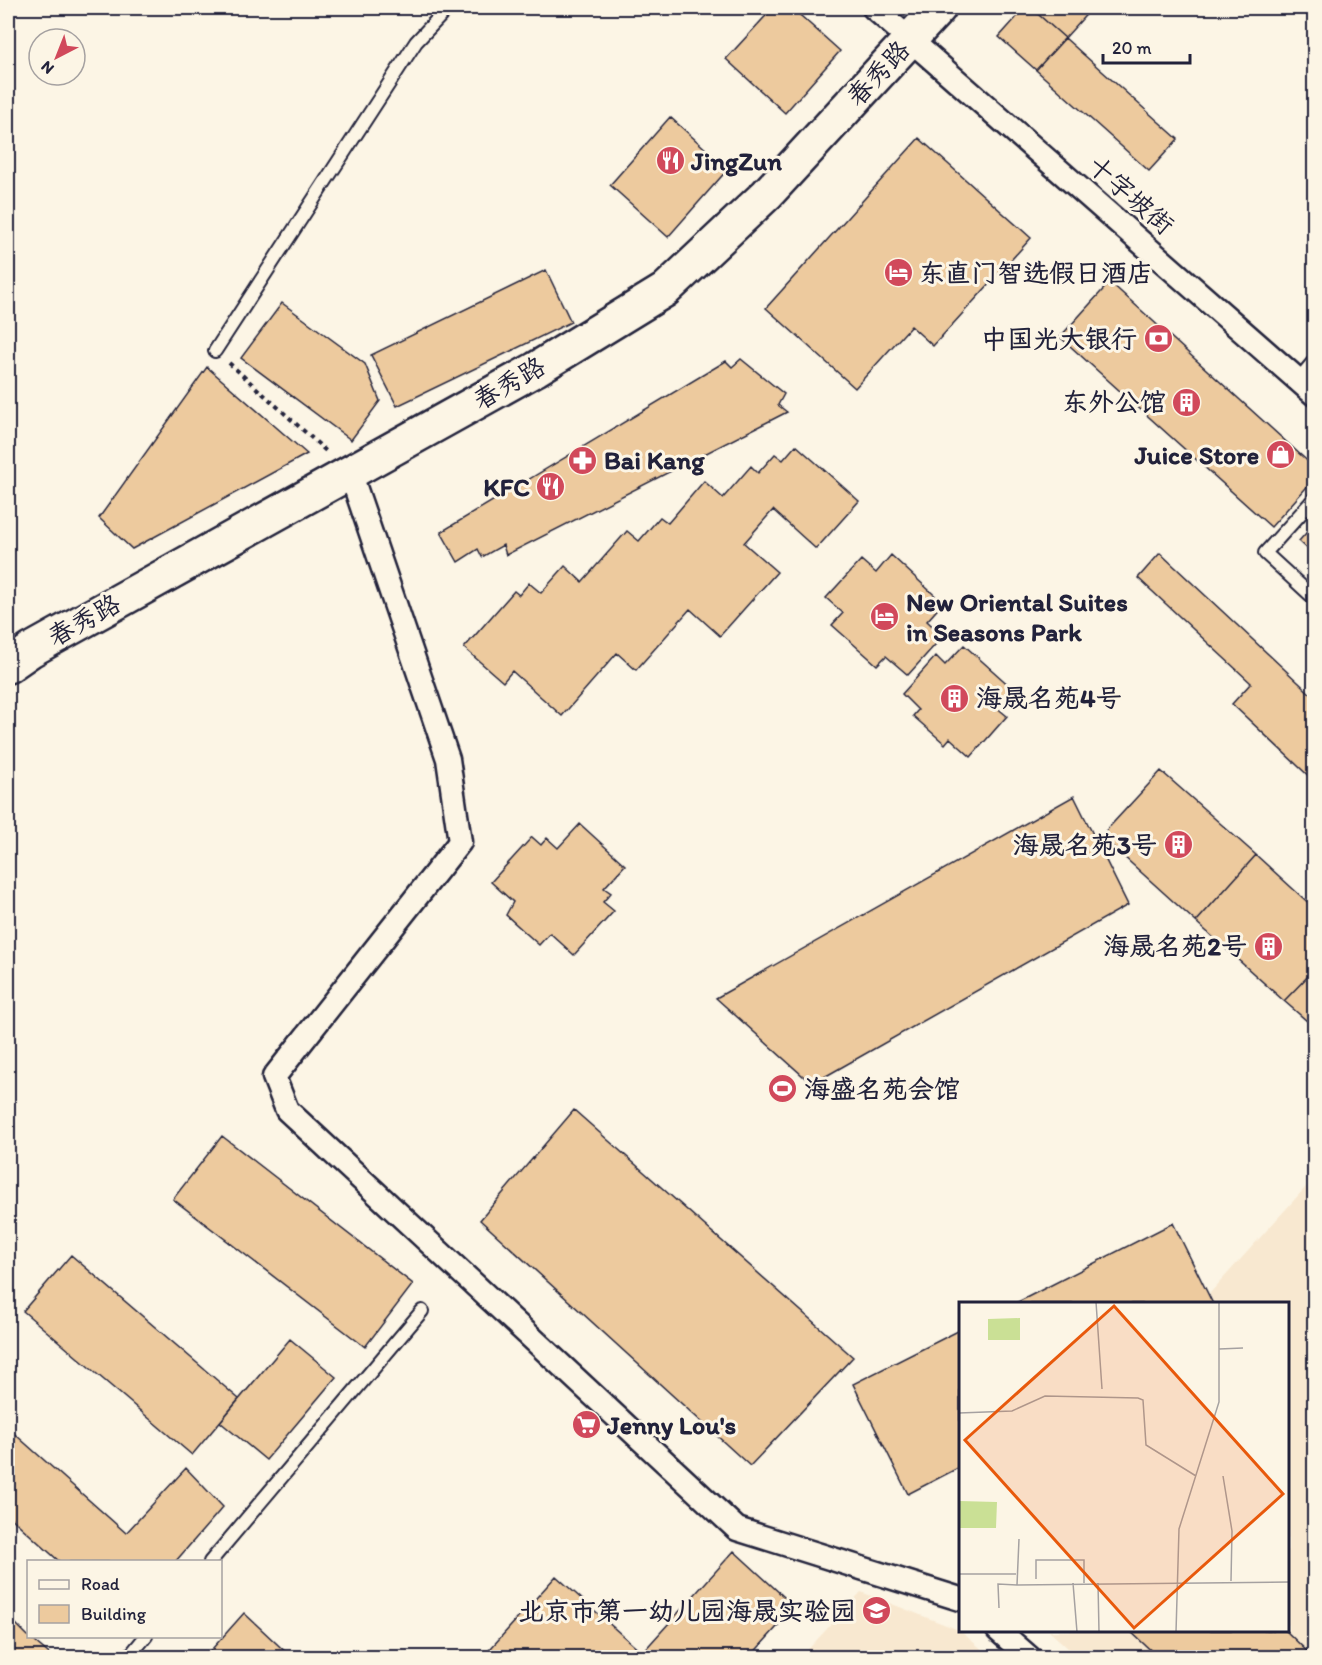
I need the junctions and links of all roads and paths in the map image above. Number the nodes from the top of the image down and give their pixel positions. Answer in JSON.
{"nodes":[{"id":1,"x":448,"y":8,"type":"edge"},
{"id":2,"x":874,"y":8,"type":"edge"},
{"id":3,"x":939,"y":8,"type":"edge"},
{"id":4,"x":910,"y":39,"type":"junction"},
{"id":5,"x":215,"y":351,"type":"joint"},
{"id":6,"x":1314,"y":361,"type":"edge"},
{"id":7,"x":1306,"y":387,"type":"edge"},
{"id":8,"x":350,"y":472,"type":"junction"},
{"id":9,"x":1314,"y":499,"type":"edge"},
{"id":10,"x":1314,"y":598,"type":"edge"},
{"id":11,"x":8,"y":666,"type":"edge"},
{"id":12,"x":422,"y":1311,"type":"dead end"},
{"id":13,"x":212,"y":1560,"type":"edge"},
{"id":14,"x":959,"y":1599,"type":"edge"},
{"id":15,"x":1000,"y":1632,"type":"edge"},
{"id":16,"x":144,"y":1638,"type":"edge"},
{"id":17,"x":128,"y":1658,"type":"edge"},
{"id":18,"x":1030,"y":1658,"type":"edge"}],
"edges":[{"from":1,"to":5,"type":"lane"},
{"from":2,"to":4,"type":"street","name":"十字坡街"},
{"from":3,"to":4,"type":"street","name":"春秀路"},
{"from":4,"to":7,"type":"street","name":"十字坡街"},
{"from":4,"to":8,"type":"street","name":"春秀路"},
{"from":5,"to":8,"type":"path"},
{"from":6,"to":7,"type":"lane"},
{"from":8,"to":11,"type":"street","name":"春秀路"},
{"from":8,"to":14,"type":"street"},
{"from":9,"to":10,"type":"lane"},
{"from":12,"to":13,"type":"lane"},
{"from":15,"to":18,"type":"street"},
{"from":16,"to":17,"type":"lane"}]}
